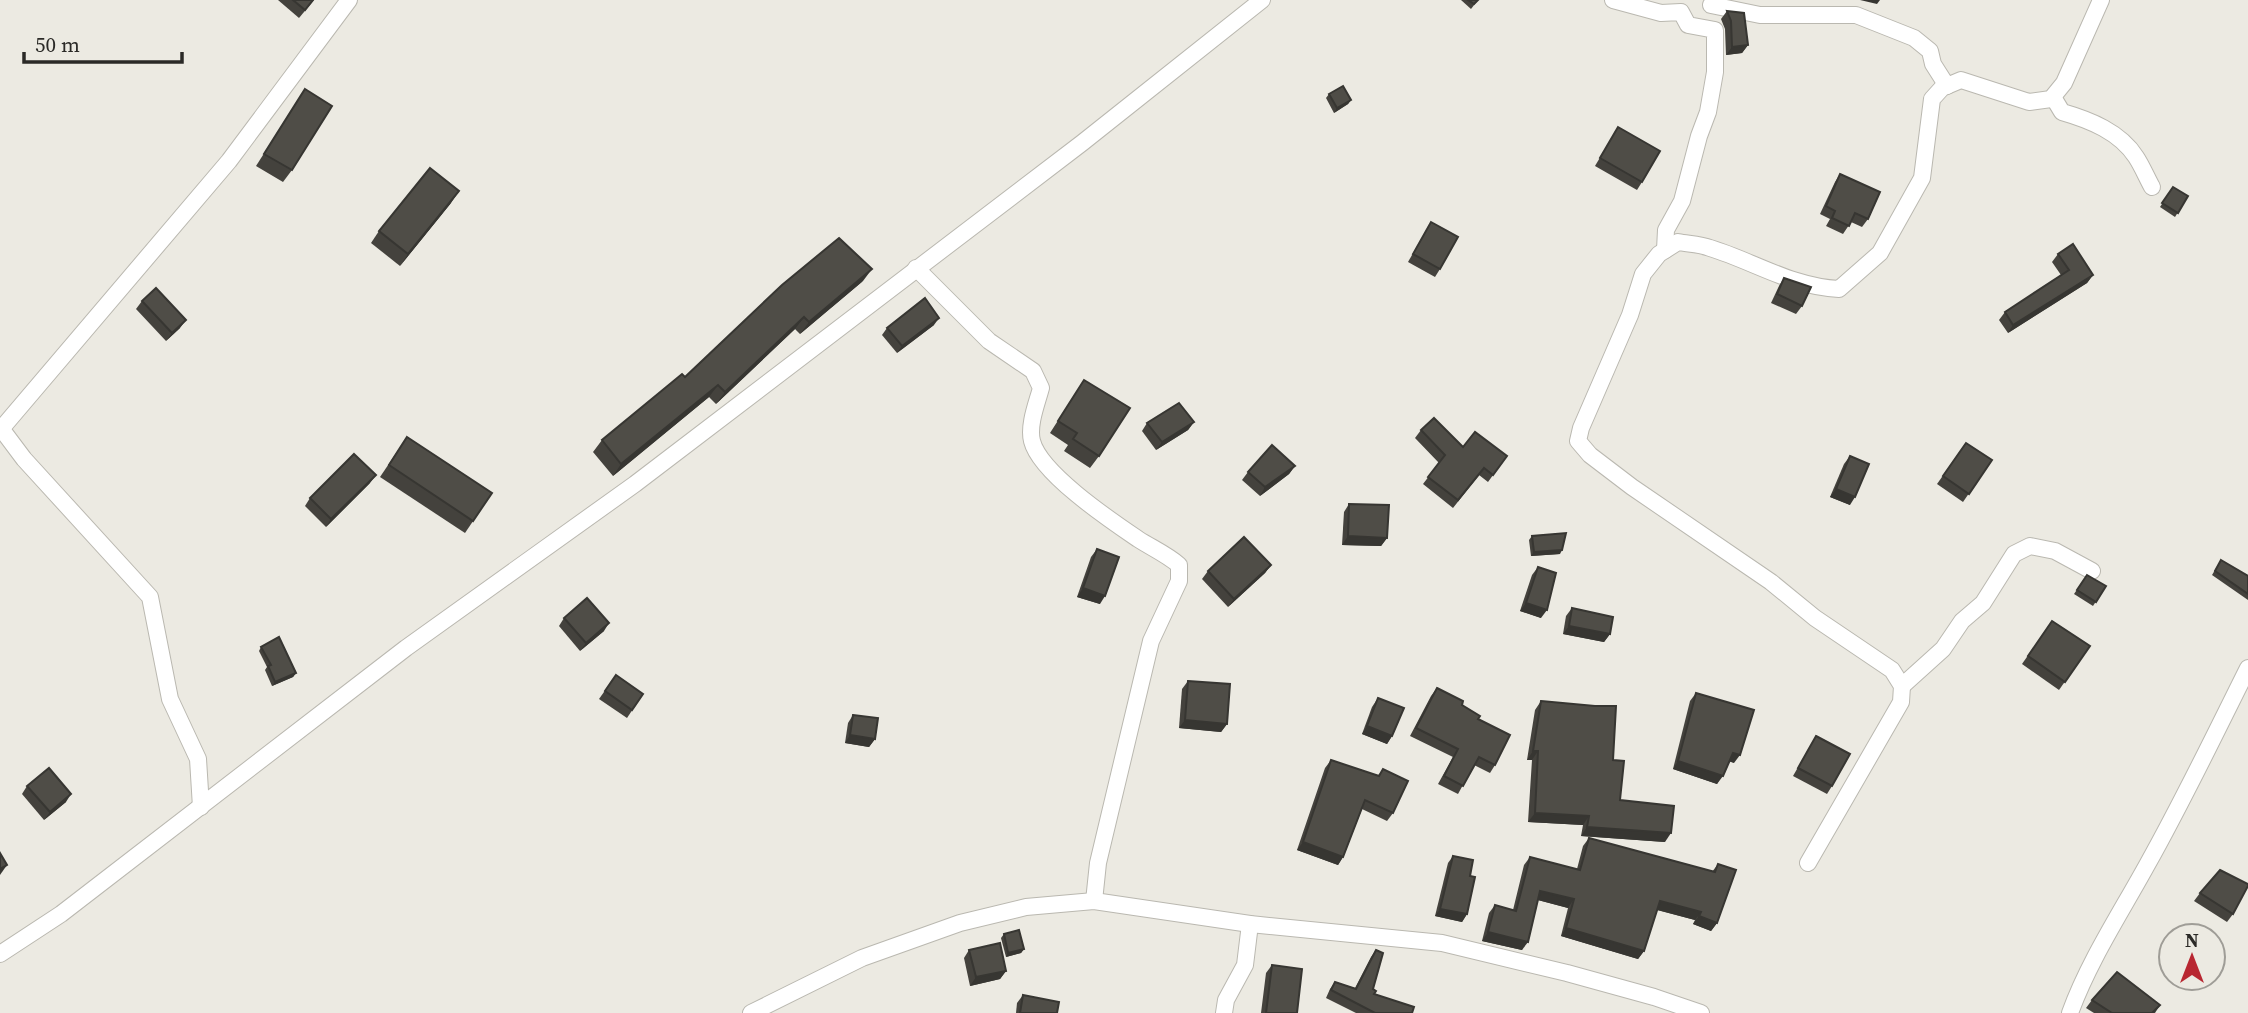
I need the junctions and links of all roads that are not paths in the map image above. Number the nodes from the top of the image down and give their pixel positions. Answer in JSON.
{"nodes":[{"id":1,"x":349,"y":0,"type":"edge"},
{"id":2,"x":1262,"y":0,"type":"edge"},
{"id":3,"x":1613,"y":0,"type":"edge"},
{"id":4,"x":2101,"y":0,"type":"edge"},
{"id":5,"x":1712,"y":3,"type":"edge"},
{"id":6,"x":1715,"y":30,"type":"junction"},
{"id":7,"x":1947,"y":86,"type":"junction"},
{"id":8,"x":2053,"y":97,"type":"junction"},
{"id":9,"x":2152,"y":187,"type":"dead end"},
{"id":10,"x":1665,"y":250,"type":"junction"},
{"id":11,"x":916,"y":268,"type":"junction"},
{"id":12,"x":1,"y":427,"type":"edge"},
{"id":13,"x":2092,"y":571,"type":"dead end"},
{"id":14,"x":2248,"y":668,"type":"edge"},
{"id":15,"x":1902,"y":686,"type":"junction"},
{"id":16,"x":201,"y":807,"type":"junction"},
{"id":17,"x":1808,"y":863,"type":"dead end"},
{"id":18,"x":1094,"y":901,"type":"junction"},
{"id":19,"x":1250,"y":924,"type":"junction"},
{"id":20,"x":0,"y":954,"type":"edge"},
{"id":21,"x":751,"y":1013,"type":"edge"},
{"id":22,"x":1224,"y":1013,"type":"edge"},
{"id":23,"x":1701,"y":1013,"type":"edge"},
{"id":24,"x":2070,"y":1013,"type":"edge"}],
"edges":[{"from":1,"to":12,"type":"street"},
{"from":2,"to":11,"type":"street"},
{"from":3,"to":6,"type":"street"},
{"from":4,"to":8,"type":"street"},
{"from":5,"to":6,"type":"street"},
{"from":5,"to":7,"type":"street"},
{"from":6,"to":10,"type":"street"},
{"from":7,"to":8,"type":"street"},
{"from":7,"to":10,"type":"street"},
{"from":8,"to":9,"type":"street"},
{"from":10,"to":15,"type":"street"},
{"from":11,"to":16,"type":"street"},
{"from":11,"to":18,"type":"street"},
{"from":12,"to":16,"type":"street"},
{"from":13,"to":15,"type":"street"},
{"from":14,"to":24,"type":"street"},
{"from":15,"to":17,"type":"street"},
{"from":16,"to":20,"type":"street"},
{"from":18,"to":19,"type":"street"},
{"from":18,"to":21,"type":"street"},
{"from":19,"to":22,"type":"street"},
{"from":19,"to":23,"type":"street"}]}
